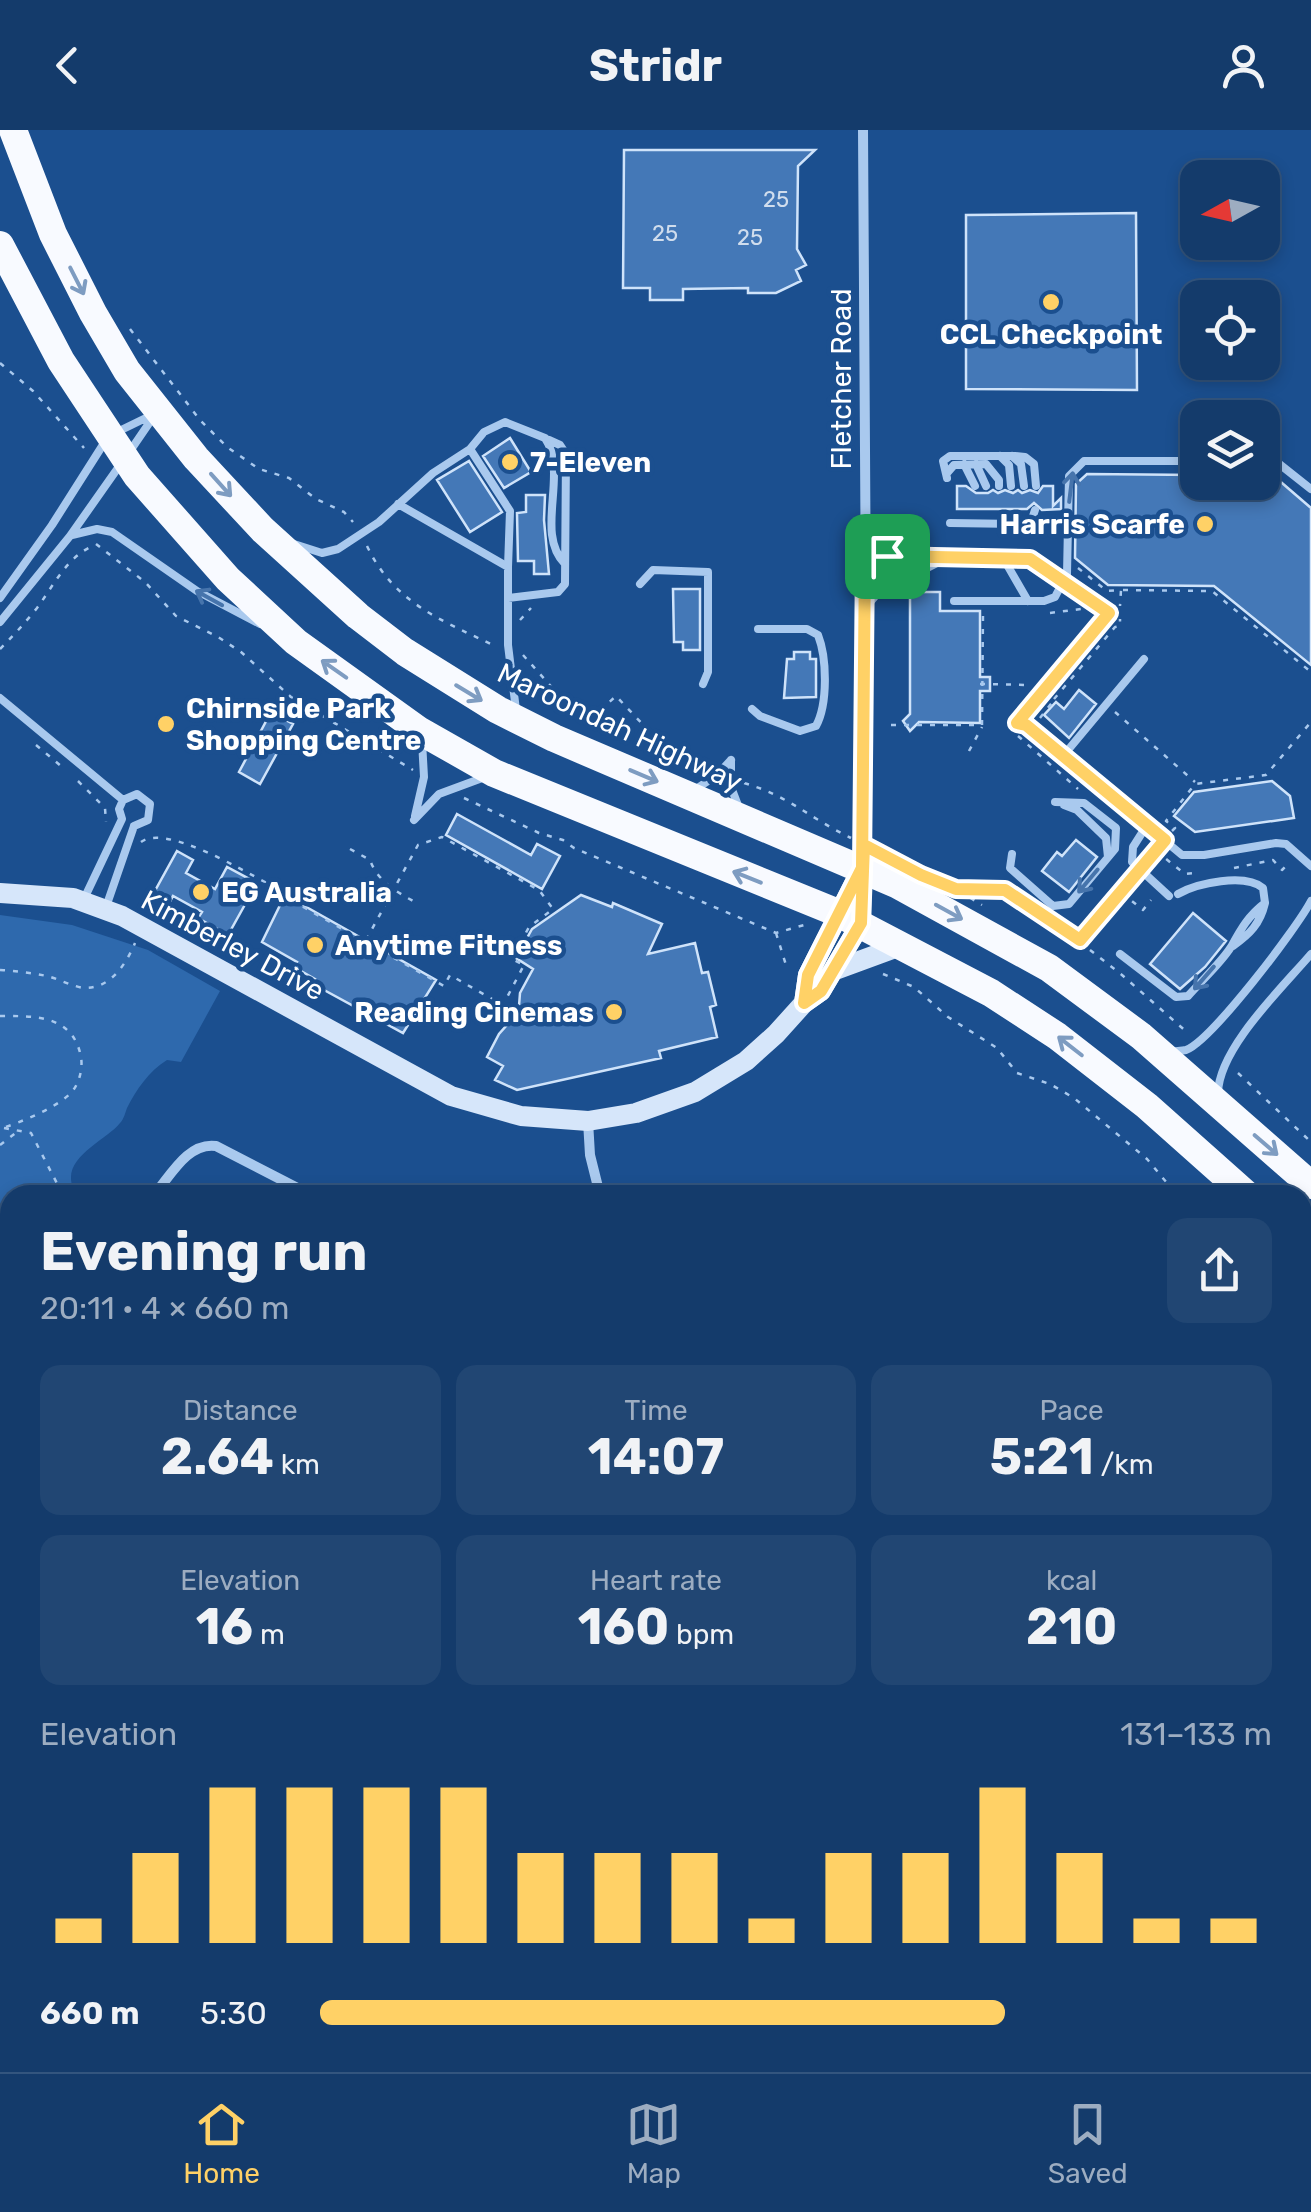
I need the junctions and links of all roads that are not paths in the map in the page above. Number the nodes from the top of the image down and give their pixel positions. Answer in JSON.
{"nodes":[{"id":1,"x":13,"y":130,"type":"edge"},
{"id":2,"x":863,"y":130,"type":"edge"},
{"id":3,"x":0,"y":245,"type":"edge"},
{"id":4,"x":157,"y":412,"type":"junction"},
{"id":5,"x":545,"y":438,"type":"junction"},
{"id":6,"x":470,"y":449,"type":"junction"},
{"id":7,"x":109,"y":451,"type":"junction"},
{"id":8,"x":1000,"y":456,"type":"junction"},
{"id":9,"x":1012,"y":456,"type":"junction"},
{"id":10,"x":1180,"y":461,"type":"edge"},
{"id":11,"x":964,"y":464,"type":"junction"},
{"id":12,"x":976,"y":464,"type":"junction"},
{"id":13,"x":1280,"y":465,"type":"edge"},
{"id":14,"x":975,"y":486,"type":"dead end"},
{"id":15,"x":986,"y":486,"type":"dead end"},
{"id":16,"x":999,"y":486,"type":"dead end"},
{"id":17,"x":1011,"y":486,"type":"dead end"},
{"id":18,"x":1024,"y":486,"type":"dead end"},
{"id":19,"x":1036,"y":486,"type":"dead end"},
{"id":20,"x":1311,"y":490,"type":"edge"},
{"id":21,"x":398,"y":504,"type":"junction"},
{"id":22,"x":975,"y":509,"type":"dead end"},
{"id":23,"x":999,"y":509,"type":"dead end"},
{"id":24,"x":986,"y":510,"type":"dead end"},
{"id":25,"x":1011,"y":510,"type":"dead end"},
{"id":26,"x":1023,"y":510,"type":"dead end"},
{"id":27,"x":1035,"y":510,"type":"dead end"},
{"id":28,"x":950,"y":523,"type":"dead end"},
{"id":29,"x":975,"y":523,"type":"junction"},
{"id":30,"x":986,"y":524,"type":"junction"},
{"id":31,"x":998,"y":524,"type":"junction"},
{"id":32,"x":1010,"y":524,"type":"junction"},
{"id":33,"x":1022,"y":524,"type":"junction"},
{"id":34,"x":263,"y":530,"type":"junction"},
{"id":35,"x":70,"y":536,"type":"junction"},
{"id":36,"x":951,"y":556,"type":"junction"},
{"id":37,"x":1002,"y":556,"type":"junction"},
{"id":38,"x":865,"y":557,"type":"junction"},
{"id":39,"x":565,"y":564,"type":"junction"},
{"id":40,"x":508,"y":567,"type":"junction"},
{"id":41,"x":640,"y":584,"type":"dead end"},
{"id":42,"x":1064,"y":584,"type":"junction"},
{"id":43,"x":0,"y":598,"type":"edge"},
{"id":44,"x":508,"y":598,"type":"junction"},
{"id":45,"x":954,"y":601,"type":"dead end"},
{"id":46,"x":1028,"y":601,"type":"junction"},
{"id":47,"x":866,"y":608,"type":"junction"},
{"id":48,"x":0,"y":622,"type":"edge"},
{"id":49,"x":758,"y":629,"type":"dead end"},
{"id":50,"x":296,"y":642,"type":"junction"},
{"id":51,"x":1144,"y":659,"type":"dead end"},
{"id":52,"x":703,"y":684,"type":"dead end"},
{"id":53,"x":0,"y":698,"type":"edge"},
{"id":54,"x":752,"y":708,"type":"dead end"},
{"id":55,"x":516,"y":718,"type":"junction"},
{"id":56,"x":420,"y":731,"type":"junction"},
{"id":57,"x":1064,"y":756,"type":"junction"},
{"id":58,"x":494,"y":774,"type":"junction"},
{"id":59,"x":688,"y":795,"type":"junction"},
{"id":60,"x":123,"y":800,"type":"junction"},
{"id":61,"x":122,"y":819,"type":"junction"},
{"id":62,"x":757,"y":825,"type":"junction"},
{"id":63,"x":1147,"y":825,"type":"junction"},
{"id":64,"x":134,"y":826,"type":"junction"},
{"id":65,"x":1012,"y":854,"type":"dead end"},
{"id":66,"x":863,"y":856,"type":"junction"},
{"id":67,"x":1108,"y":858,"type":"junction"},
{"id":68,"x":1311,"y":866,"type":"edge"},
{"id":69,"x":1311,"y":890,"type":"edge"},
{"id":70,"x":0,"y":893,"type":"edge"},
{"id":71,"x":83,"y":901,"type":"junction"},
{"id":72,"x":1311,"y":901,"type":"edge"},
{"id":73,"x":105,"y":909,"type":"junction"},
{"id":74,"x":850,"y":918,"type":"junction"},
{"id":75,"x":903,"y":946,"type":"junction"},
{"id":76,"x":1120,"y":954,"type":"dead end"},
{"id":77,"x":1311,"y":954,"type":"edge"},
{"id":78,"x":834,"y":970,"type":"junction"},
{"id":79,"x":804,"y":1003,"type":"junction"},
{"id":80,"x":1160,"y":1053,"type":"junction"},
{"id":81,"x":1218,"y":1102,"type":"junction"},
{"id":82,"x":588,"y":1121,"type":"junction"},
{"id":83,"x":163,"y":1185,"type":"edge"},
{"id":84,"x":292,"y":1185,"type":"edge"},
{"id":85,"x":598,"y":1185,"type":"edge"},
{"id":86,"x":1236,"y":1185,"type":"edge"},
{"id":87,"x":1311,"y":1185,"type":"edge"}],
"edges":[{"from":1,"to":4,"type":"highway","name":"Maroondah Highway","one_way":true},
{"from":2,"to":38,"type":"street","name":"Fletcher Road"},
{"from":3,"to":7,"type":"highway"},
{"from":4,"to":7,"type":"lane"},
{"from":4,"to":7,"type":"lane"},
{"from":4,"to":34,"type":"highway","name":"Maroondah Highway","one_way":true},
{"from":5,"to":6,"type":"lane"},
{"from":5,"to":39,"type":"lane"},
{"from":5,"to":39,"type":"lane"},
{"from":6,"to":21,"type":"lane"},
{"from":6,"to":40,"type":"lane"},
{"from":7,"to":35,"type":"lane"},
{"from":7,"to":43,"type":"lane"},
{"from":7,"to":50,"type":"highway"},
{"from":8,"to":9,"type":"lane"},
{"from":8,"to":11,"type":"lane"},
{"from":8,"to":17,"type":"lane"},
{"from":9,"to":18,"type":"lane"},
{"from":9,"to":19,"type":"lane"},
{"from":42,"to":10,"type":"lane","one_way":true},
{"from":11,"to":12,"type":"lane"},
{"from":11,"to":14,"type":"lane"},
{"from":12,"to":15,"type":"lane"},
{"from":12,"to":16,"type":"lane"},
{"from":13,"to":20,"type":"lane"},
{"from":21,"to":34,"type":"lane"},
{"from":21,"to":40,"type":"lane"},
{"from":22,"to":29,"type":"lane"},
{"from":23,"to":31,"type":"lane"},
{"from":24,"to":30,"type":"lane"},
{"from":25,"to":32,"type":"lane"},
{"from":26,"to":33,"type":"lane"},
{"from":27,"to":33,"type":"lane"},
{"from":28,"to":29,"type":"lane"},
{"from":29,"to":30,"type":"lane"},
{"from":30,"to":31,"type":"lane"},
{"from":31,"to":32,"type":"lane"},
{"from":32,"to":33,"type":"lane"},
{"from":34,"to":55,"type":"highway","name":"Maroondah Highway","one_way":true},
{"from":35,"to":48,"type":"lane"},
{"from":50,"to":35,"type":"lane","one_way":true},
{"from":36,"to":37,"type":"lane"},
{"from":36,"to":38,"type":"lane"},
{"from":36,"to":47,"type":"lane"},
{"from":37,"to":42,"type":"lane"},
{"from":37,"to":46,"type":"lane"},
{"from":38,"to":47,"type":"street","name":"Fletcher Road"},
{"from":39,"to":44,"type":"lane"},
{"from":40,"to":44,"type":"lane"},
{"from":41,"to":52,"type":"lane"},
{"from":42,"to":46,"type":"lane"},
{"from":42,"to":57,"type":"lane"},
{"from":44,"to":55,"type":"lane"},
{"from":45,"to":46,"type":"lane"},
{"from":47,"to":66,"type":"street","name":"Fletcher Road"},
{"from":49,"to":54,"type":"lane"},
{"from":56,"to":50,"type":"highway","one_way":true},
{"from":51,"to":57,"type":"lane"},
{"from":53,"to":60,"type":"lane"},
{"from":55,"to":59,"type":"highway","name":"Maroondah Highway","one_way":true},
{"from":56,"to":58,"type":"highway"},
{"from":56,"to":58,"type":"lane"},
{"from":57,"to":63,"type":"lane"},
{"from":74,"to":58,"type":"highway","one_way":true},
{"from":59,"to":62,"type":"highway","name":"Maroondah Highway"},
{"from":59,"to":62,"type":"lane"},
{"from":60,"to":61,"type":"lane"},
{"from":60,"to":64,"type":"lane"},
{"from":61,"to":64,"type":"lane"},
{"from":61,"to":71,"type":"lane"},
{"from":62,"to":66,"type":"highway","name":"Maroondah Highway"},
{"from":63,"to":68,"type":"lane"},
{"from":63,"to":76,"type":"lane","one_way":true},
{"from":64,"to":73,"type":"lane"},
{"from":67,"to":65,"type":"lane","one_way":true},
{"from":66,"to":74,"type":"main road","name":"Kimberley Drive"},
{"from":66,"to":80,"type":"highway","name":"Maroondah Highway","one_way":true},
{"from":67,"to":67,"type":"lane"},
{"from":69,"to":72,"type":"lane"},
{"from":70,"to":71,"type":"main road","name":"Kimberley Drive"},
{"from":71,"to":73,"type":"main road","name":"Kimberley Drive"},
{"from":72,"to":80,"type":"lane"},
{"from":73,"to":82,"type":"main road","name":"Kimberley Drive"},
{"from":74,"to":75,"type":"highway"},
{"from":74,"to":78,"type":"main road","name":"Kimberley Drive"},
{"from":74,"to":79,"type":"main road","name":"Kimberley Drive"},
{"from":75,"to":78,"type":"main road"},
{"from":86,"to":75,"type":"highway","one_way":true},
{"from":77,"to":81,"type":"lane"},
{"from":78,"to":79,"type":"main road","name":"Kimberley Drive"},
{"from":79,"to":82,"type":"main road","name":"Kimberley Drive"},
{"from":80,"to":81,"type":"highway","name":"Maroondah Highway"},
{"from":81,"to":87,"type":"highway","name":"Maroondah Highway","one_way":true},
{"from":82,"to":85,"type":"street"},
{"from":83,"to":84,"type":"street"}]}
